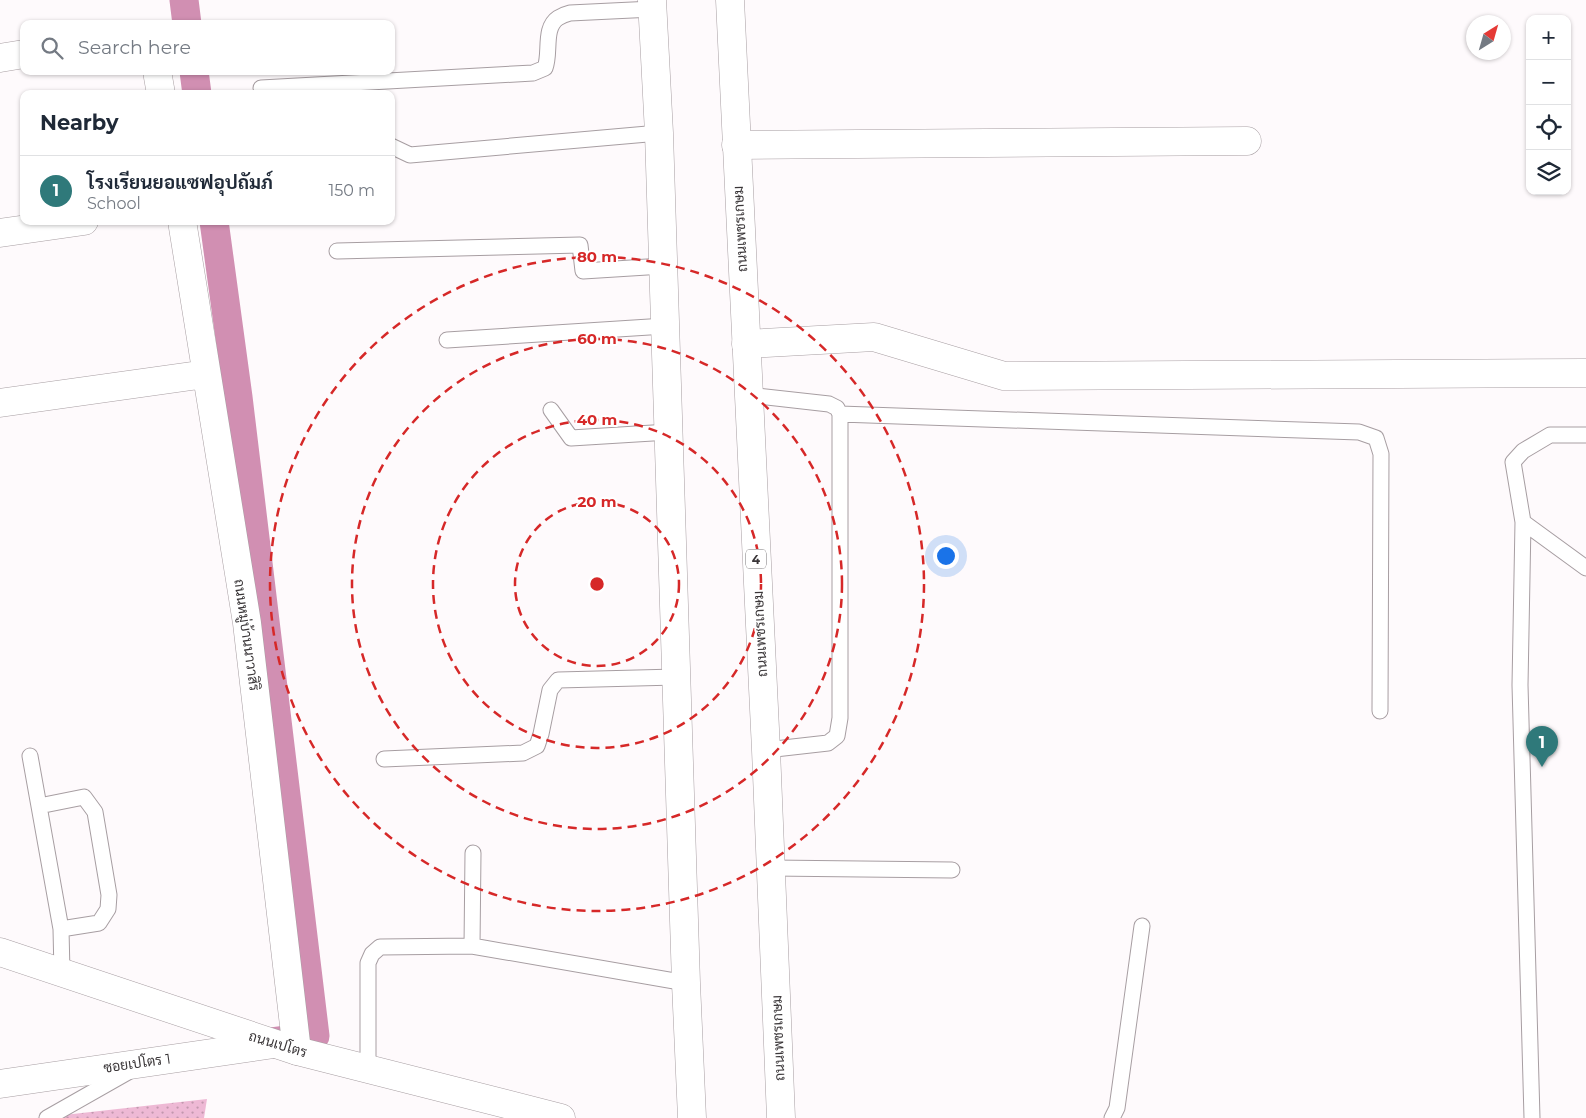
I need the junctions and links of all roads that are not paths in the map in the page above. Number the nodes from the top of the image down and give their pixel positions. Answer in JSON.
{"nodes":[{"id":1,"x":730,"y":0,"type":"edge"},
{"id":2,"x":652,"y":5,"type":"edge"},
{"id":3,"x":20,"y":55,"type":"edge"},
{"id":4,"x":0,"y":58,"type":"edge"},
{"id":5,"x":158,"y":75,"type":"edge"},
{"id":6,"x":261,"y":88,"type":"dead end"},
{"id":7,"x":160,"y":90,"type":"edge"},
{"id":8,"x":659,"y":133,"type":"junction"},
{"id":9,"x":1247,"y":141,"type":"dead end"},
{"id":10,"x":736,"y":145,"type":"junction"},
{"id":11,"x":395,"y":148,"type":"edge"},
{"id":12,"x":53,"y":225,"type":"edge"},
{"id":13,"x":183,"y":225,"type":"edge"},
{"id":14,"x":0,"y":232,"type":"edge"},
{"id":15,"x":337,"y":251,"type":"dead end"},
{"id":16,"x":663,"y":266,"type":"junction"},
{"id":17,"x":665,"y":326,"type":"junction"},
{"id":18,"x":447,"y":340,"type":"dead end"},
{"id":19,"x":746,"y":344,"type":"junction"},
{"id":20,"x":1586,"y":373,"type":"edge"},
{"id":21,"x":206,"y":374,"type":"junction"},
{"id":22,"x":748,"y":395,"type":"junction"},
{"id":23,"x":0,"y":402,"type":"edge"},
{"id":24,"x":551,"y":410,"type":"dead end"},
{"id":25,"x":840,"y":414,"type":"junction"},
{"id":26,"x":669,"y":432,"type":"junction"},
{"id":27,"x":1586,"y":435,"type":"edge"},
{"id":28,"x":1523,"y":522,"type":"junction"},
{"id":29,"x":1586,"y":568,"type":"edge"},
{"id":30,"x":676,"y":677,"type":"junction"},
{"id":31,"x":1380,"y":711,"type":"dead end"},
{"id":32,"x":766,"y":750,"type":"junction"},
{"id":33,"x":30,"y":756,"type":"dead end"},
{"id":34,"x":384,"y":759,"type":"dead end"},
{"id":35,"x":39,"y":806,"type":"junction"},
{"id":36,"x":473,"y":853,"type":"dead end"},
{"id":37,"x":771,"y":868,"type":"junction"},
{"id":38,"x":952,"y":870,"type":"dead end"},
{"id":39,"x":1142,"y":926,"type":"dead end"},
{"id":40,"x":61,"y":929,"type":"junction"},
{"id":41,"x":472,"y":946,"type":"junction"},
{"id":42,"x":0,"y":952,"type":"edge"},
{"id":43,"x":62,"y":973,"type":"junction"},
{"id":44,"x":686,"y":983,"type":"junction"},
{"id":45,"x":274,"y":1044,"type":"junction"},
{"id":46,"x":147,"y":1062,"type":"junction"},
{"id":47,"x":368,"y":1069,"type":"junction"},
{"id":48,"x":0,"y":1084,"type":"edge"},
{"id":49,"x":47,"y":1118,"type":"edge"},
{"id":50,"x":561,"y":1118,"type":"edge"},
{"id":51,"x":692,"y":1118,"type":"edge"},
{"id":52,"x":781,"y":1118,"type":"edge"},
{"id":53,"x":1112,"y":1118,"type":"edge"},
{"id":54,"x":1532,"y":1118,"type":"edge"}],
"edges":[{"from":1,"to":10,"type":"street","name":"ถนนเพชรเกษม","number":"4"},
{"from":2,"to":6,"type":"lane"},
{"from":2,"to":8,"type":"street"},
{"from":3,"to":4,"type":"street"},
{"from":5,"to":7,"type":"street"},
{"from":8,"to":11,"type":"lane"},
{"from":8,"to":16,"type":"street"},
{"from":9,"to":10,"type":"street"},
{"from":10,"to":19,"type":"street","name":"ถนนเพชรเกษม","number":"4"},
{"from":12,"to":14,"type":"street"},
{"from":13,"to":21,"type":"street","name":"ถนนหมู่บ้านนาวาสิริ"},
{"from":15,"to":16,"type":"lane"},
{"from":16,"to":17,"type":"street"},
{"from":17,"to":18,"type":"lane"},
{"from":17,"to":26,"type":"street"},
{"from":19,"to":20,"type":"street"},
{"from":19,"to":22,"type":"street","name":"ถนนเพชรเกษม","number":"4"},
{"from":21,"to":23,"type":"street"},
{"from":21,"to":45,"type":"street","name":"ถนนหมู่บ้านนาวาสิริ"},
{"from":22,"to":25,"type":"lane"},
{"from":22,"to":32,"type":"street","name":"ถนนเพชรเกษม","number":"4"},
{"from":24,"to":26,"type":"lane"},
{"from":25,"to":31,"type":"lane"},
{"from":25,"to":32,"type":"lane"},
{"from":26,"to":30,"type":"street"},
{"from":27,"to":28,"type":"lane"},
{"from":28,"to":29,"type":"lane"},
{"from":28,"to":54,"type":"lane"},
{"from":30,"to":34,"type":"lane"},
{"from":30,"to":44,"type":"street"},
{"from":32,"to":37,"type":"street","name":"ถนนเพชรเกษม","number":"4"},
{"from":33,"to":35,"type":"lane"},
{"from":35,"to":40,"type":"lane"},
{"from":35,"to":40,"type":"lane"},
{"from":36,"to":41,"type":"lane"},
{"from":37,"to":38,"type":"lane"},
{"from":37,"to":52,"type":"street","name":"ถนนเพชรเกษม","number":"4"},
{"from":39,"to":53,"type":"lane"},
{"from":40,"to":43,"type":"lane"},
{"from":41,"to":44,"type":"lane"},
{"from":41,"to":47,"type":"lane"},
{"from":42,"to":43,"type":"street","name":"ถนนเปโตร"},
{"from":43,"to":45,"type":"street","name":"ถนนเปโตร"},
{"from":44,"to":51,"type":"street"},
{"from":45,"to":46,"type":"street","name":"ซอยเปโตร 1"},
{"from":45,"to":47,"type":"street","name":"ถนนเปโตร"},
{"from":46,"to":48,"type":"street","name":"ซอยเปโตร 1"},
{"from":46,"to":49,"type":"lane"},
{"from":47,"to":50,"type":"street","name":"ถนนเปโตร"}]}
